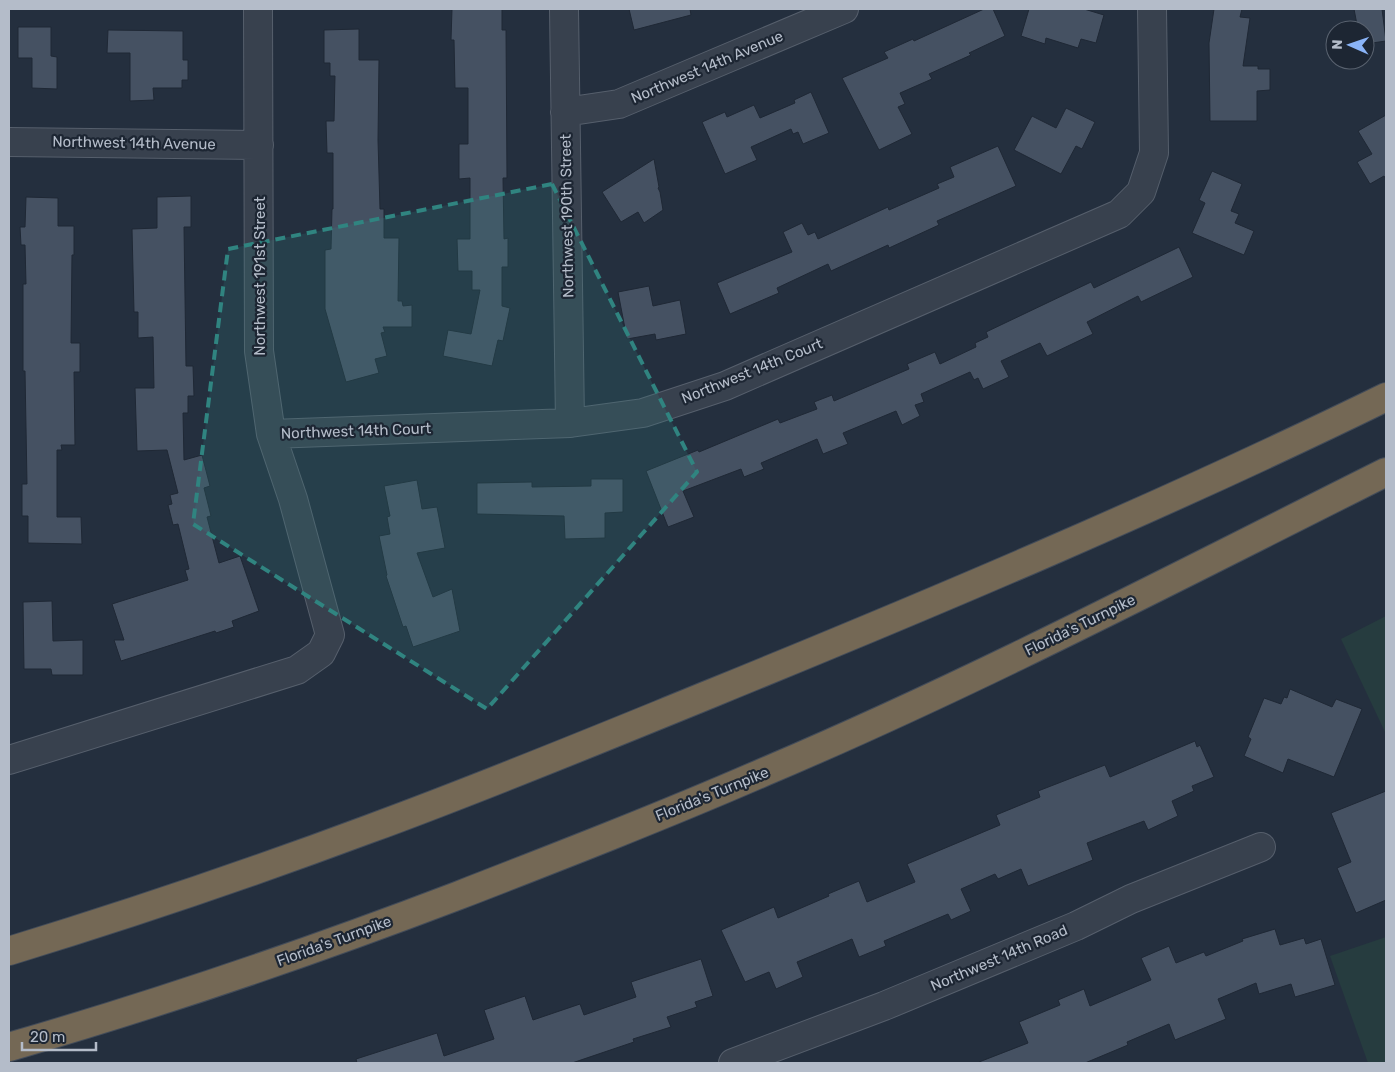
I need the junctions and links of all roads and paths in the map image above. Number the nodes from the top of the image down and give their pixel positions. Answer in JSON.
{"nodes":[{"id":1,"x":258,"y":9,"type":"edge"},
{"id":2,"x":564,"y":9,"type":"edge"},
{"id":3,"x":844,"y":9,"type":"edge"},
{"id":4,"x":1152,"y":9,"type":"edge"},
{"id":5,"x":565,"y":112,"type":"junction"},
{"id":6,"x":9,"y":142,"type":"edge"},
{"id":7,"x":259,"y":145,"type":"junction"},
{"id":8,"x":1386,"y":397,"type":"edge"},
{"id":9,"x":570,"y":423,"type":"junction"},
{"id":10,"x":271,"y":434,"type":"junction"},
{"id":11,"x":1386,"y":472,"type":"edge"},
{"id":12,"x":9,"y":760,"type":"edge"},
{"id":13,"x":1261,"y":847,"type":"dead end"},
{"id":14,"x":9,"y":951,"type":"edge"},
{"id":15,"x":9,"y":1047,"type":"edge"},
{"id":16,"x":759,"y":1059,"type":"edge"},
{"id":17,"x":733,"y":1063,"type":"edge"}],
"edges":[{"from":1,"to":7,"type":"street","name":"Northwest 191st Street"},
{"from":2,"to":5,"type":"street","name":"Northwest 190th Street"},
{"from":3,"to":5,"type":"street","name":"Northwest 14th Avenue"},
{"from":4,"to":9,"type":"street","name":"Northwest 14th Court"},
{"from":5,"to":9,"type":"street","name":"Northwest 190th Street"},
{"from":6,"to":7,"type":"street","name":"Northwest 14th Avenue"},
{"from":7,"to":10,"type":"street","name":"Northwest 191st Street"},
{"from":8,"to":14,"type":"highway"},
{"from":9,"to":10,"type":"street","name":"Northwest 14th Court"},
{"from":10,"to":12,"type":"street","name":"Northwest 191st Street"},
{"from":11,"to":15,"type":"highway","name":"Florida's Turnpike"},
{"from":13,"to":16,"type":"street","name":"Northwest 14th Road"},
{"from":16,"to":17,"type":"street","name":"Northwest 14th Road"}]}
